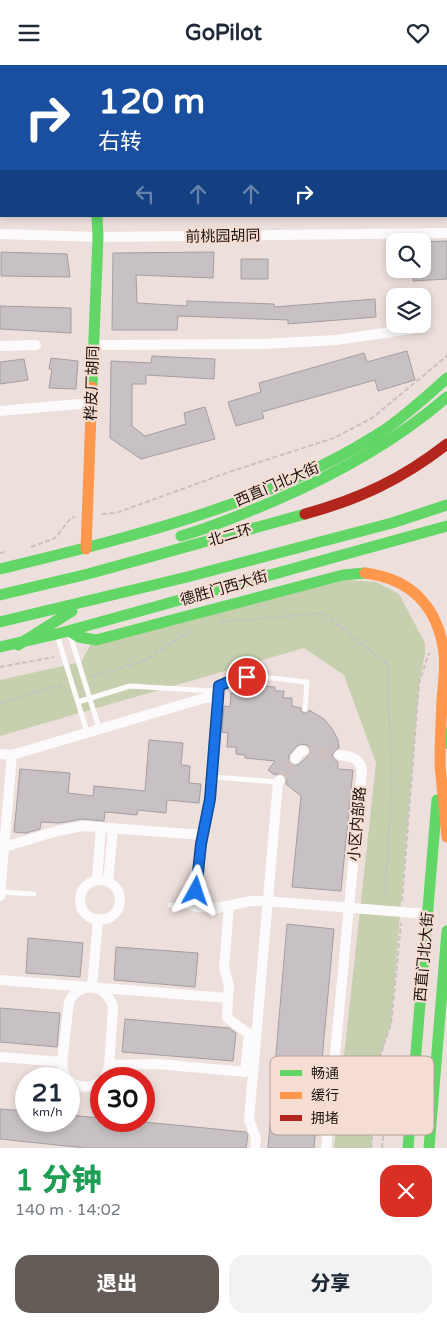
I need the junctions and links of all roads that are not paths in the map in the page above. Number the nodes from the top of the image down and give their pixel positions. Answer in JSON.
{"nodes":[{"id":1,"x":97,"y":217,"type":"edge"},
{"id":2,"x":447,"y":233,"type":"edge"},
{"id":3,"x":0,"y":234,"type":"edge"},
{"id":4,"x":98,"y":237,"type":"junction"},
{"id":5,"x":386,"y":333,"type":"edge"},
{"id":6,"x":36,"y":345,"type":"dead end"},
{"id":7,"x":93,"y":345,"type":"junction"},
{"id":8,"x":0,"y":346,"type":"edge"},
{"id":9,"x":447,"y":379,"type":"edge"},
{"id":10,"x":447,"y":397,"type":"edge"},
{"id":11,"x":91,"y":403,"type":"junction"},
{"id":12,"x":0,"y":411,"type":"edge"},
{"id":13,"x":447,"y":444,"type":"edge"},
{"id":14,"x":443,"y":506,"type":"edge"},
{"id":15,"x":446,"y":526,"type":"edge"},
{"id":16,"x":171,"y":539,"type":"dead end"},
{"id":17,"x":86,"y":549,"type":"junction"},
{"id":18,"x":121,"y":553,"type":"dead end"},
{"id":19,"x":0,"y":569,"type":"edge"},
{"id":20,"x":88,"y":574,"type":"junction"},
{"id":21,"x":0,"y":595,"type":"edge"},
{"id":22,"x":85,"y":603,"type":"junction"},
{"id":23,"x":0,"y":622,"type":"edge"},
{"id":24,"x":69,"y":631,"type":"junction"},
{"id":25,"x":57,"y":634,"type":"junction"},
{"id":26,"x":18,"y":645,"type":"junction"},
{"id":27,"x":0,"y":647,"type":"edge"},
{"id":28,"x":219,"y":686,"type":"junction"},
{"id":29,"x":213,"y":691,"type":"junction"},
{"id":30,"x":90,"y":698,"type":"junction"},
{"id":31,"x":202,"y":698,"type":"junction"},
{"id":32,"x":78,"y":702,"type":"junction"},
{"id":33,"x":305,"y":709,"type":"dead end"},
{"id":34,"x":217,"y":710,"type":"junction"},
{"id":35,"x":447,"y":717,"type":"edge"},
{"id":36,"x":99,"y":728,"type":"junction"},
{"id":37,"x":87,"y":732,"type":"junction"},
{"id":38,"x":447,"y":733,"type":"edge"},
{"id":39,"x":444,"y":744,"type":"junction"},
{"id":40,"x":0,"y":754,"type":"edge"},
{"id":41,"x":12,"y":755,"type":"junction"},
{"id":42,"x":339,"y":755,"type":"tunnel mouth"},
{"id":43,"x":440,"y":765,"type":"junction"},
{"id":44,"x":212,"y":777,"type":"junction"},
{"id":45,"x":279,"y":781,"type":"joint"},
{"id":46,"x":102,"y":827,"type":"junction"},
{"id":47,"x":113,"y":828,"type":"junction"},
{"id":48,"x":203,"y":835,"type":"junction"},
{"id":49,"x":447,"y":837,"type":"edge"},
{"id":50,"x":4,"y":847,"type":"junction"},
{"id":51,"x":97,"y":880,"type":"junction"},
{"id":52,"x":108,"y":882,"type":"junction"},
{"id":53,"x":0,"y":892,"type":"edge"},
{"id":54,"x":34,"y":895,"type":"dead end"},
{"id":55,"x":0,"y":896,"type":"edge"},
{"id":56,"x":269,"y":901,"type":"junction"},
{"id":57,"x":170,"y":905,"type":"dead end"},
{"id":58,"x":229,"y":906,"type":"junction"},
{"id":59,"x":194,"y":907,"type":"junction"},
{"id":60,"x":350,"y":908,"type":"junction"},
{"id":61,"x":427,"y":915,"type":"junction"},
{"id":62,"x":98,"y":919,"type":"junction"},
{"id":63,"x":447,"y":931,"type":"edge"},
{"id":64,"x":0,"y":980,"type":"edge"},
{"id":65,"x":92,"y":987,"type":"junction"},
{"id":66,"x":228,"y":998,"type":"junction"},
{"id":67,"x":335,"y":1056,"type":"edge"},
{"id":68,"x":416,"y":1056,"type":"edge"},
{"id":69,"x":0,"y":1057,"type":"edge"},
{"id":70,"x":63,"y":1062,"type":"junction"},
{"id":71,"x":109,"y":1065,"type":"joint"},
{"id":72,"x":63,"y":1067,"type":"edge"},
{"id":73,"x":434,"y":1088,"type":"edge"},
{"id":74,"x":327,"y":1135,"type":"edge"},
{"id":75,"x":409,"y":1135,"type":"edge"},
{"id":76,"x":430,"y":1135,"type":"edge"},
{"id":77,"x":255,"y":1148,"type":"edge"},
{"id":78,"x":326,"y":1148,"type":"edge"},
{"id":79,"x":408,"y":1148,"type":"edge"},
{"id":80,"x":429,"y":1148,"type":"edge"}],
"edges":[{"from":1,"to":4,"type":"main road","name":"桦皮厂胡同"},
{"from":2,"to":4,"type":"street","name":"前桃园胡同"},
{"from":3,"to":4,"type":"street","name":"前桃园胡同"},
{"from":4,"to":7,"type":"main road","name":"桦皮厂胡同"},
{"from":5,"to":7,"type":"street"},
{"from":6,"to":8,"type":"street"},
{"from":7,"to":11,"type":"main road","name":"桦皮厂胡同"},
{"from":9,"to":17,"type":"main road","name":"西直门北大街"},
{"from":10,"to":16,"type":"main road"},
{"from":11,"to":12,"type":"street"},
{"from":11,"to":17,"type":"main road","name":"桦皮厂胡同"},
{"from":13,"to":20,"type":"main road","name":"北二环"},
{"from":14,"to":22,"type":"main road","name":"北二环"},
{"from":15,"to":24,"type":"main road","name":"德胜门西大街"},
{"from":17,"to":19,"type":"main road"},
{"from":18,"to":20,"type":"main road"},
{"from":20,"to":21,"type":"main road","name":"北二环"},
{"from":22,"to":23,"type":"main road","name":"北二环"},
{"from":22,"to":26,"type":"main road"},
{"from":24,"to":25,"type":"main road","name":"德胜门西大街"},
{"from":24,"to":30,"type":"lane"},
{"from":24,"to":43,"type":"main road"},
{"from":25,"to":26,"type":"main road","name":"德胜门西大街"},
{"from":25,"to":32,"type":"lane"},
{"from":26,"to":27,"type":"main road","name":"德胜门西大街"},
{"from":28,"to":29,"type":"lane"},
{"from":28,"to":33,"type":"lane"},
{"from":28,"to":34,"type":"lane"},
{"from":29,"to":30,"type":"lane"},
{"from":29,"to":31,"type":"lane"},
{"from":30,"to":32,"type":"lane"},
{"from":30,"to":36,"type":"lane"},
{"from":31,"to":34,"type":"street"},
{"from":31,"to":36,"type":"street"},
{"from":32,"to":37,"type":"lane"},
{"from":34,"to":44,"type":"street"},
{"from":35,"to":39,"type":"main road"},
{"from":36,"to":37,"type":"street"},
{"from":37,"to":41,"type":"street"},
{"from":38,"to":39,"type":"main road"},
{"from":39,"to":43,"type":"main road"},
{"from":40,"to":41,"type":"street"},
{"from":41,"to":50,"type":"street"},
{"from":42,"to":60,"type":"street","name":"小区内部路"},
{"from":43,"to":49,"type":"main road"},
{"from":43,"to":61,"type":"main road","name":"西直门北大街"},
{"from":44,"to":45,"type":"lane"},
{"from":44,"to":48,"type":"street"},
{"from":45,"to":56,"type":"street"},
{"from":46,"to":47,"type":"street"},
{"from":46,"to":50,"type":"street"},
{"from":46,"to":51,"type":"street"},
{"from":47,"to":48,"type":"street"},
{"from":47,"to":52,"type":"street"},
{"from":48,"to":59,"type":"street"},
{"from":50,"to":53,"type":"street"},
{"from":51,"to":52,"type":"street"},
{"from":51,"to":62,"type":"street"},
{"from":52,"to":62,"type":"street"},
{"from":53,"to":54,"type":"lane"},
{"from":53,"to":55,"type":"street"},
{"from":56,"to":58,"type":"street"},
{"from":56,"to":60,"type":"street"},
{"from":56,"to":77,"type":"street"},
{"from":57,"to":59,"type":"lane"},
{"from":58,"to":59,"type":"street"},
{"from":58,"to":66,"type":"street"},
{"from":60,"to":61,"type":"street"},
{"from":60,"to":67,"type":"street","name":"小区内部路"},
{"from":61,"to":68,"type":"main road","name":"西直门北大街"},
{"from":62,"to":65,"type":"street"},
{"from":63,"to":73,"type":"main road","name":"西直门北大街"},
{"from":64,"to":65,"type":"street"},
{"from":65,"to":66,"type":"street"},
{"from":65,"to":70,"type":"street"},
{"from":65,"to":71,"type":"street"},
{"from":66,"to":71,"type":"street"},
{"from":69,"to":70,"type":"street"},
{"from":70,"to":72,"type":"street"},
{"from":74,"to":78,"type":"street","name":"小区内部路"},
{"from":75,"to":79,"type":"main road","name":"西直门北大街"},
{"from":76,"to":80,"type":"main road","name":"西直门北大街"}]}
